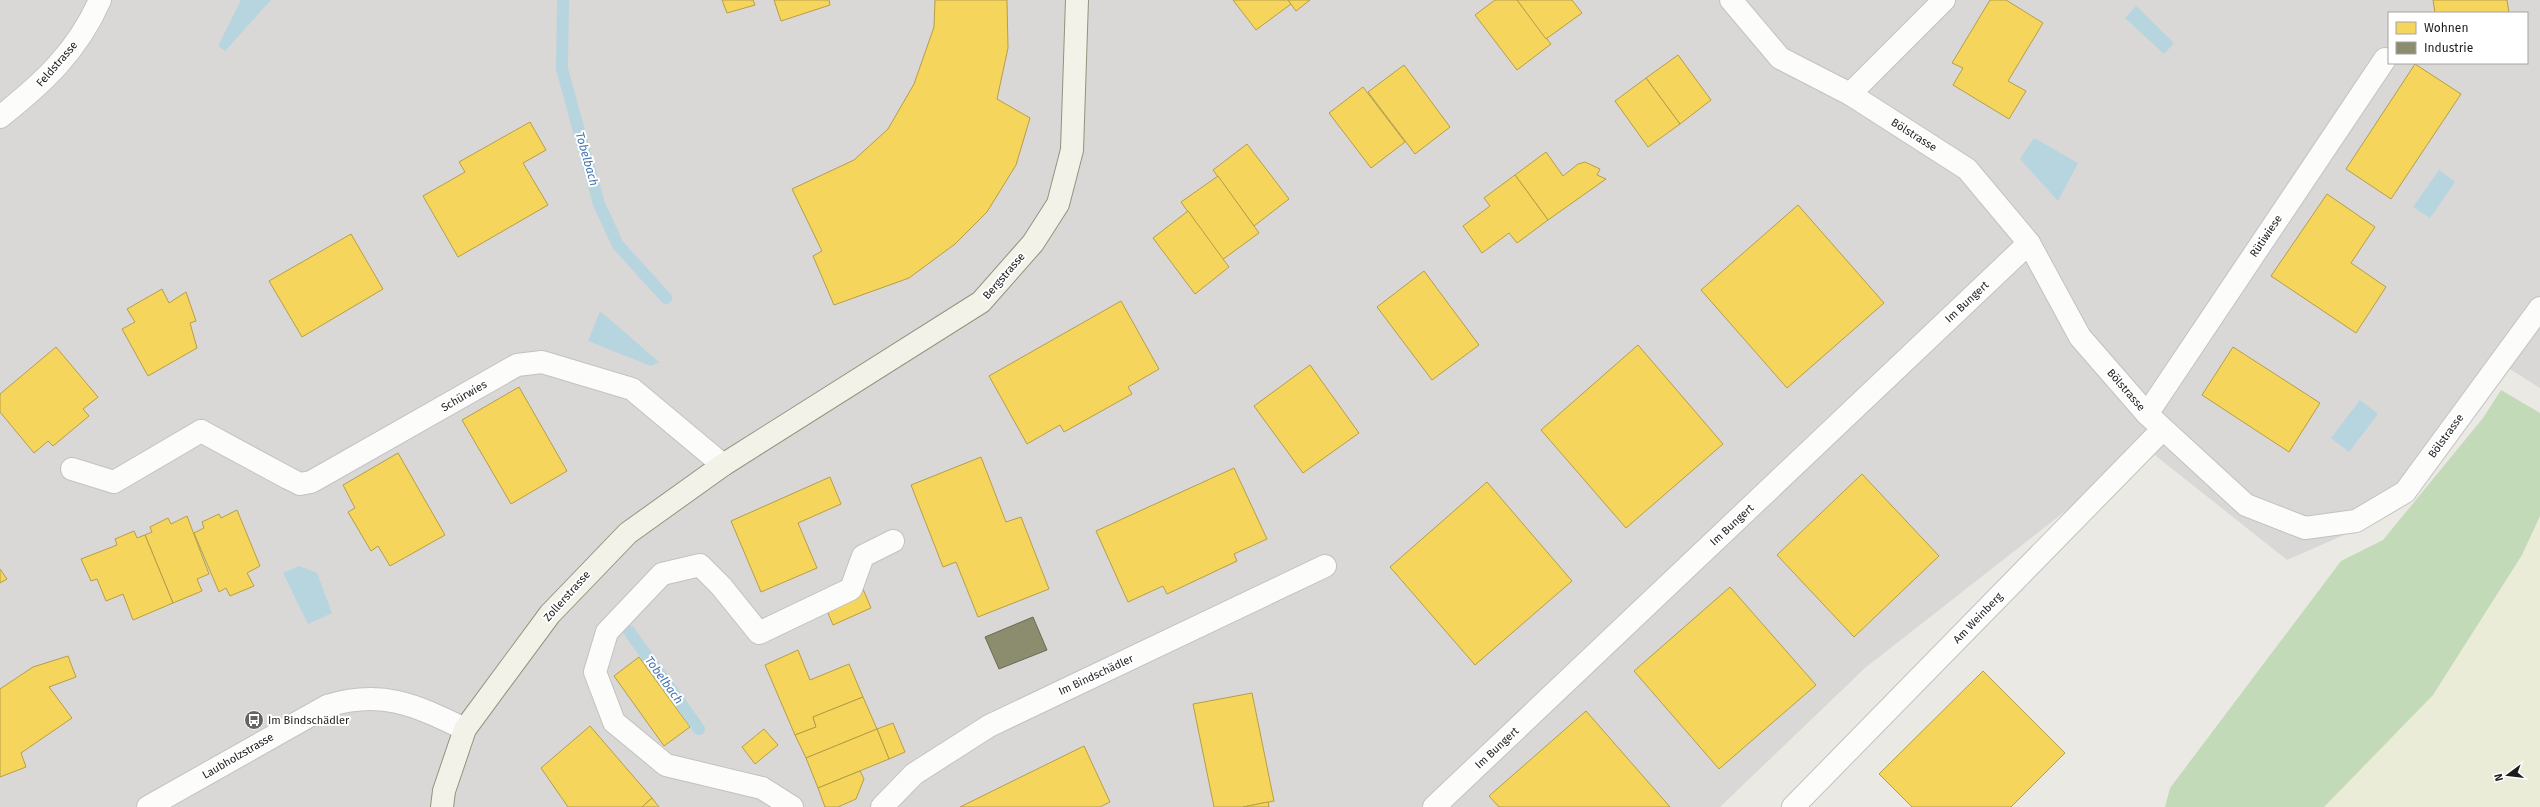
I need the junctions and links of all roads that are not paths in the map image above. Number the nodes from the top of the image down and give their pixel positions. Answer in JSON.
{"nodes":[{"id":1,"x":100,"y":0,"type":"edge"},
{"id":2,"x":1077,"y":0,"type":"edge"},
{"id":3,"x":1731,"y":0,"type":"edge"},
{"id":4,"x":1944,"y":0,"type":"edge"},
{"id":5,"x":2385,"y":59,"type":"dead end"},
{"id":6,"x":1850,"y":94,"type":"junction"},
{"id":7,"x":0,"y":118,"type":"edge"},
{"id":8,"x":2029,"y":243,"type":"junction"},
{"id":9,"x":2540,"y":308,"type":"edge"},
{"id":10,"x":2147,"y":414,"type":"junction"},
{"id":11,"x":2162,"y":430,"type":"junction"},
{"id":12,"x":760,"y":441,"type":"joint"},
{"id":13,"x":723,"y":465,"type":"junction"},
{"id":14,"x":72,"y":470,"type":"dead end"},
{"id":15,"x":893,"y":541,"type":"dead end"},
{"id":16,"x":1325,"y":566,"type":"dead end"},
{"id":17,"x":465,"y":729,"type":"junction"},
{"id":18,"x":148,"y":807,"type":"edge"},
{"id":19,"x":442,"y":807,"type":"edge"},
{"id":20,"x":792,"y":807,"type":"edge"},
{"id":21,"x":882,"y":807,"type":"edge"},
{"id":22,"x":1434,"y":807,"type":"edge"},
{"id":23,"x":1793,"y":807,"type":"edge"}],
"edges":[{"from":1,"to":7,"type":"street","name":"Feldstrasse"},
{"from":2,"to":12,"type":"street","name":"Bergstrasse"},
{"from":3,"to":6,"type":"street","name":"Bölstrasse"},
{"from":4,"to":6,"type":"street"},
{"from":5,"to":10,"type":"street","name":"Rütiwiese"},
{"from":6,"to":8,"type":"street","name":"Bölstrasse"},
{"from":8,"to":10,"type":"street","name":"Bölstrasse"},
{"from":8,"to":22,"type":"street","name":"Im Bungert"},
{"from":9,"to":11,"type":"street","name":"Bölstrasse"},
{"from":10,"to":11,"type":"street","name":"Bölstrasse"},
{"from":11,"to":23,"type":"street","name":"Am Weinberg"},
{"from":12,"to":13,"type":"street","name":"Zollerstrasse"},
{"from":13,"to":14,"type":"street","name":"Schürwies"},
{"from":13,"to":17,"type":"street","name":"Zollerstrasse"},
{"from":15,"to":20,"type":"street"},
{"from":16,"to":21,"type":"street","name":"Im Bindschädler"},
{"from":17,"to":18,"type":"street","name":"Laubholzstrasse"},
{"from":17,"to":19,"type":"street","name":"Zollerstrasse"}]}
